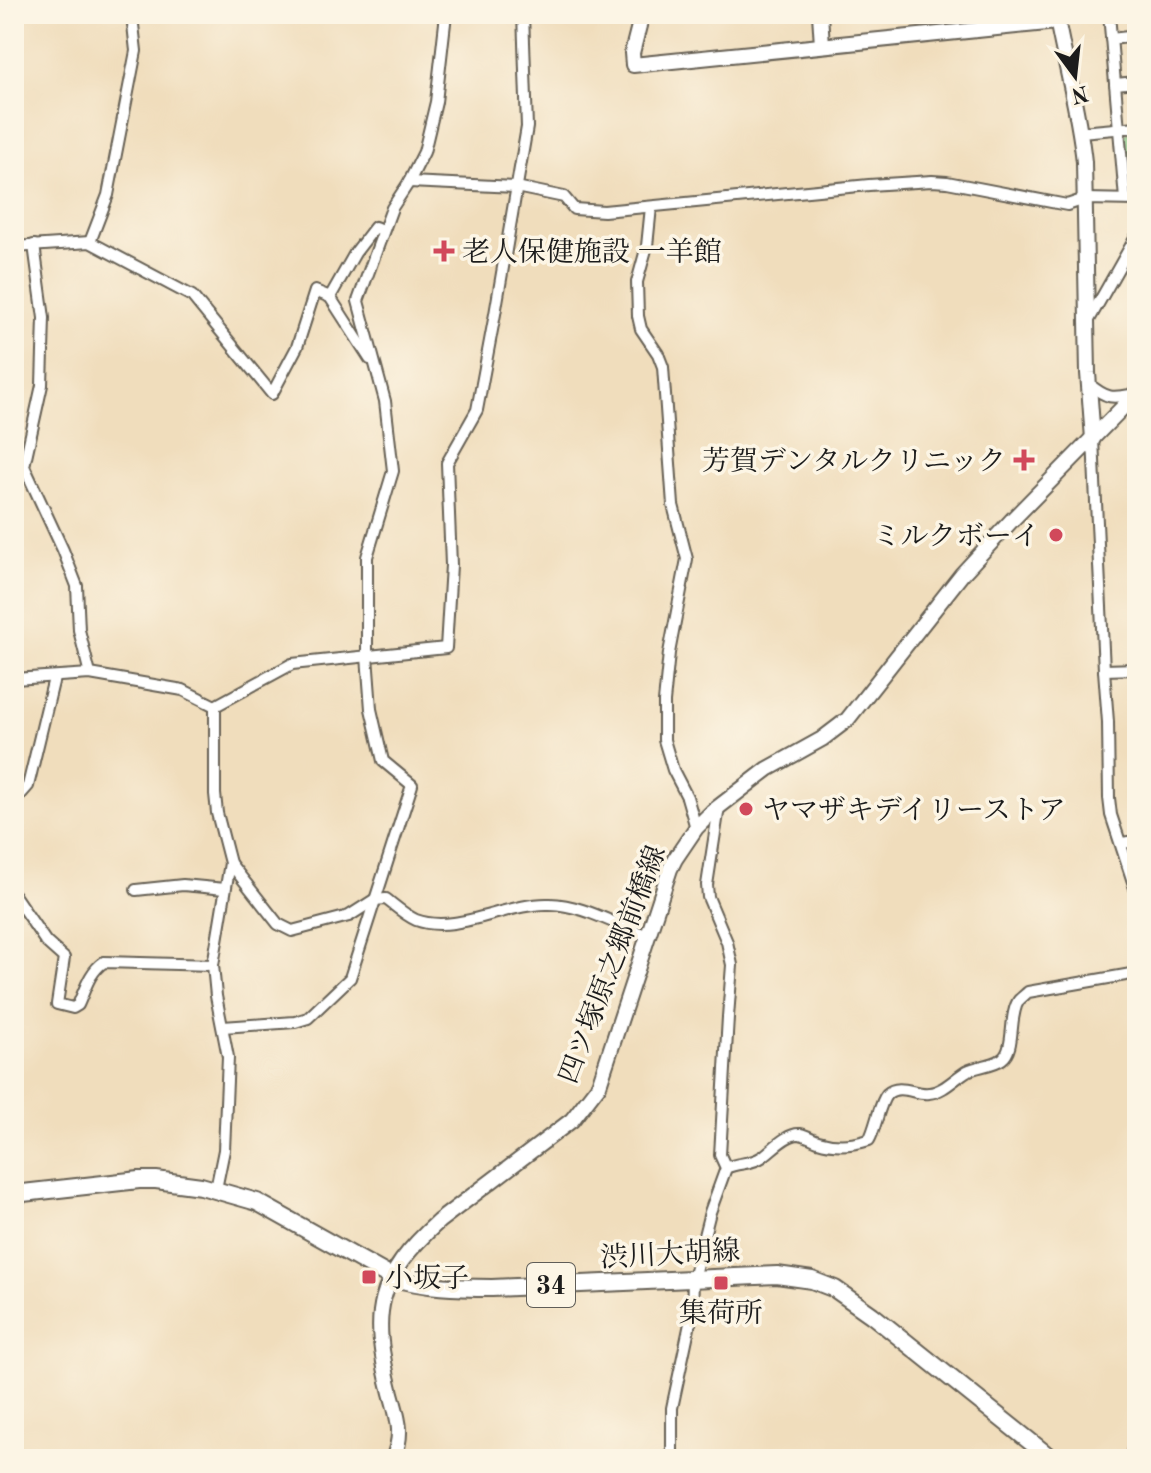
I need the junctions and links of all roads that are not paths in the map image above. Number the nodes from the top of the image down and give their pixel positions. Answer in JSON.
{"nodes":[{"id":1,"x":128,"y":14,"type":"edge"},
{"id":2,"x":446,"y":14,"type":"edge"},
{"id":3,"x":523,"y":14,"type":"edge"},
{"id":4,"x":642,"y":14,"type":"edge"},
{"id":5,"x":820,"y":14,"type":"edge"},
{"id":6,"x":1109,"y":14,"type":"edge"},
{"id":7,"x":1057,"y":18,"type":"edge"},
{"id":8,"x":1137,"y":36,"type":"edge"},
{"id":9,"x":1111,"y":39,"type":"junction"},
{"id":10,"x":822,"y":45,"type":"junction"},
{"id":11,"x":1137,"y":82,"type":"edge"},
{"id":12,"x":1115,"y":84,"type":"junction"},
{"id":13,"x":1137,"y":127,"type":"edge"},
{"id":14,"x":1120,"y":128,"type":"junction"},
{"id":15,"x":1081,"y":132,"type":"junction"},
{"id":16,"x":409,"y":182,"type":"junction"},
{"id":17,"x":516,"y":187,"type":"junction"},
{"id":18,"x":1085,"y":199,"type":"junction"},
{"id":19,"x":1131,"y":199,"type":"edge"},
{"id":20,"x":651,"y":207,"type":"junction"},
{"id":21,"x":382,"y":230,"type":"junction"},
{"id":22,"x":1137,"y":235,"type":"edge"},
{"id":23,"x":90,"y":242,"type":"junction"},
{"id":24,"x":34,"y":245,"type":"junction"},
{"id":25,"x":14,"y":247,"type":"edge"},
{"id":26,"x":330,"y":297,"type":"junction"},
{"id":27,"x":1087,"y":323,"type":"junction"},
{"id":28,"x":377,"y":371,"type":"junction"},
{"id":29,"x":1089,"y":384,"type":"junction"},
{"id":30,"x":1137,"y":393,"type":"edge"},
{"id":31,"x":1093,"y":439,"type":"junction"},
{"id":32,"x":367,"y":656,"type":"junction"},
{"id":33,"x":1137,"y":669,"type":"edge"},
{"id":34,"x":1104,"y":670,"type":"junction"},
{"id":35,"x":90,"y":674,"type":"junction"},
{"id":36,"x":54,"y":678,"type":"junction"},
{"id":37,"x":14,"y":679,"type":"edge"},
{"id":38,"x":215,"y":706,"type":"junction"},
{"id":39,"x":14,"y":802,"type":"edge"},
{"id":40,"x":719,"y":807,"type":"junction"},
{"id":41,"x":696,"y":828,"type":"junction"},
{"id":42,"x":1137,"y":841,"type":"edge"},
{"id":43,"x":1121,"y":843,"type":"junction"},
{"id":44,"x":230,"y":863,"type":"junction"},
{"id":45,"x":225,"y":889,"type":"junction"},
{"id":46,"x":136,"y":890,"type":"dead end"},
{"id":47,"x":1137,"y":894,"type":"edge"},
{"id":48,"x":14,"y":895,"type":"edge"},
{"id":49,"x":374,"y":900,"type":"junction"},
{"id":50,"x":649,"y":936,"type":"junction"},
{"id":51,"x":213,"y":965,"type":"junction"},
{"id":52,"x":1137,"y":973,"type":"edge"},
{"id":53,"x":223,"y":1027,"type":"junction"},
{"id":54,"x":726,"y":1168,"type":"junction"},
{"id":55,"x":216,"y":1189,"type":"junction"},
{"id":56,"x":14,"y":1194,"type":"edge"},
{"id":57,"x":391,"y":1277,"type":"junction"},
{"id":58,"x":693,"y":1279,"type":"junction"},
{"id":59,"x":1137,"y":1425,"type":"edge"},
{"id":60,"x":393,"y":1459,"type":"edge"},
{"id":61,"x":672,"y":1459,"type":"edge"},
{"id":62,"x":1052,"y":1459,"type":"edge"},
{"id":63,"x":1131,"y":1459,"type":"edge"}],
"edges":[{"from":1,"to":23,"type":"street"},
{"from":2,"to":16,"type":"street"},
{"from":3,"to":17,"type":"street"},
{"from":4,"to":10,"type":"main road"},
{"from":5,"to":10,"type":"main road"},
{"from":6,"to":9,"type":"street"},
{"from":7,"to":10,"type":"main road"},
{"from":7,"to":15,"type":"main road"},
{"from":8,"to":9,"type":"street"},
{"from":9,"to":12,"type":"street"},
{"from":11,"to":12,"type":"street"},
{"from":12,"to":14,"type":"street"},
{"from":13,"to":14,"type":"street"},
{"from":14,"to":15,"type":"street"},
{"from":14,"to":19,"type":"street"},
{"from":15,"to":18,"type":"main road"},
{"from":16,"to":17,"type":"street"},
{"from":16,"to":21,"type":"street"},
{"from":17,"to":20,"type":"street"},
{"from":17,"to":32,"type":"street"},
{"from":18,"to":19,"type":"street"},
{"from":18,"to":20,"type":"street"},
{"from":18,"to":27,"type":"main road"},
{"from":20,"to":41,"type":"street"},
{"from":21,"to":26,"type":"street"},
{"from":21,"to":28,"type":"street"},
{"from":22,"to":27,"type":"street"},
{"from":23,"to":24,"type":"street"},
{"from":23,"to":26,"type":"street"},
{"from":24,"to":25,"type":"street"},
{"from":24,"to":35,"type":"street"},
{"from":26,"to":28,"type":"street"},
{"from":27,"to":29,"type":"main road"},
{"from":28,"to":32,"type":"street"},
{"from":29,"to":30,"type":"street"},
{"from":29,"to":31,"type":"main road"},
{"from":30,"to":31,"type":"main road","name":"四ツ塚原之郷前橋線"},
{"from":31,"to":34,"type":"street"},
{"from":31,"to":40,"type":"main road","name":"四ツ塚原之郷前橋線"},
{"from":32,"to":38,"type":"street"},
{"from":32,"to":49,"type":"street"},
{"from":33,"to":34,"type":"street"},
{"from":34,"to":43,"type":"street"},
{"from":35,"to":36,"type":"street"},
{"from":35,"to":38,"type":"street"},
{"from":36,"to":37,"type":"street"},
{"from":36,"to":39,"type":"street"},
{"from":38,"to":44,"type":"street"},
{"from":40,"to":41,"type":"main road","name":"四ツ塚原之郷前橋線"},
{"from":40,"to":54,"type":"street"},
{"from":41,"to":50,"type":"main road","name":"四ツ塚原之郷前橋線"},
{"from":42,"to":43,"type":"street"},
{"from":43,"to":47,"type":"street"},
{"from":44,"to":45,"type":"street"},
{"from":44,"to":49,"type":"street"},
{"from":45,"to":46,"type":"street"},
{"from":45,"to":51,"type":"street"},
{"from":48,"to":51,"type":"street"},
{"from":49,"to":50,"type":"street"},
{"from":49,"to":53,"type":"street"},
{"from":50,"to":57,"type":"main road","name":"四ツ塚原之郷前橋線"},
{"from":51,"to":53,"type":"street"},
{"from":52,"to":54,"type":"street"},
{"from":53,"to":55,"type":"street"},
{"from":54,"to":58,"type":"street"},
{"from":55,"to":56,"type":"main road","name":"渋川大胡線","number":"34"},
{"from":55,"to":57,"type":"main road","name":"渋川大胡線","number":"34"},
{"from":57,"to":58,"type":"main road","name":"渋川大胡線","number":"34"},
{"from":57,"to":60,"type":"main road","name":"四ツ塚原之郷前橋線"},
{"from":58,"to":61,"type":"street"},
{"from":58,"to":62,"type":"main road","name":"渋川大胡線","number":"34"},
{"from":59,"to":63,"type":"street"}]}
